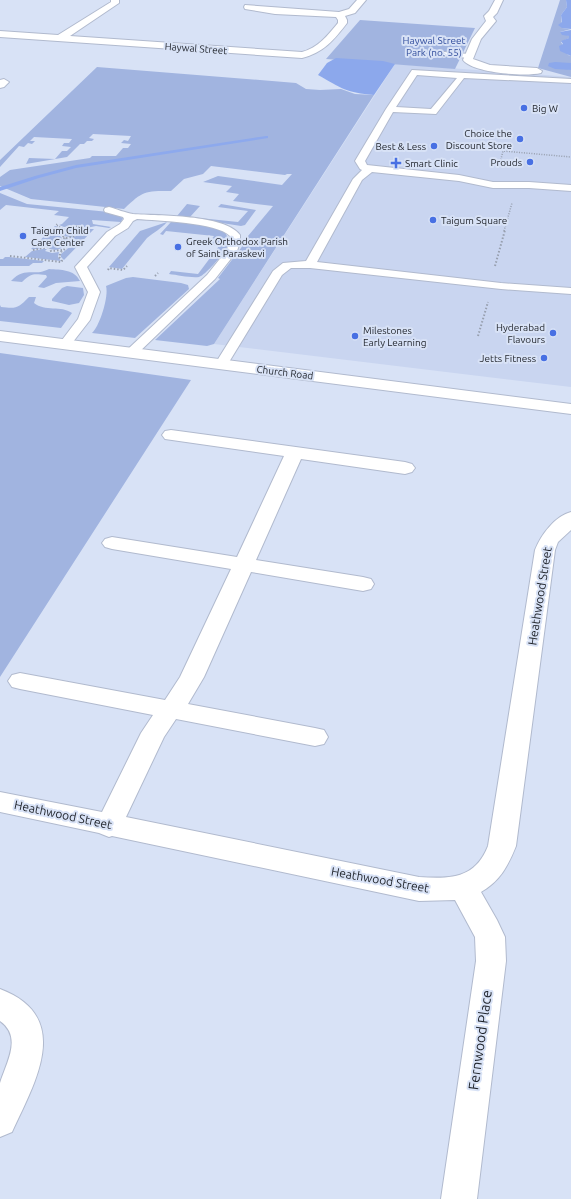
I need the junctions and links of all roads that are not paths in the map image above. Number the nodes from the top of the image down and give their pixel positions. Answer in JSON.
{"nodes":[{"id":1,"x":115,"y":0,"type":"edge"},
{"id":2,"x":362,"y":0,"type":"edge"},
{"id":3,"x":499,"y":0,"type":"edge"},
{"id":4,"x":248,"y":7,"type":"dead end"},
{"id":5,"x":339,"y":15,"type":"junction"},
{"id":6,"x":0,"y":34,"type":"edge"},
{"id":7,"x":60,"y":38,"type":"junction"},
{"id":8,"x":446,"y":54,"type":"dead end"},
{"id":9,"x":469,"y":56,"type":"junction"},
{"id":10,"x":537,"y":71,"type":"dead end"},
{"id":11,"x":462,"y":76,"type":"junction"},
{"id":12,"x":571,"y":81,"type":"edge"},
{"id":13,"x":390,"y":109,"type":"junction"},
{"id":14,"x":370,"y":169,"type":"junction"},
{"id":15,"x":571,"y":188,"type":"edge"},
{"id":16,"x":109,"y":210,"type":"dead end"},
{"id":17,"x":129,"y":219,"type":"junction"},
{"id":18,"x":310,"y":265,"type":"junction"},
{"id":19,"x":571,"y":291,"type":"edge"},
{"id":20,"x":0,"y":336,"type":"edge"},
{"id":21,"x":65,"y":344,"type":"junction"},
{"id":22,"x":132,"y":352,"type":"junction"},
{"id":23,"x":222,"y":364,"type":"junction"},
{"id":24,"x":571,"y":409,"type":"edge"},
{"id":25,"x":171,"y":435,"type":"dead end"},
{"id":26,"x":295,"y":452,"type":"junction"},
{"id":27,"x":405,"y":468,"type":"dead end"},
{"id":28,"x":571,"y":518,"type":"edge"},
{"id":29,"x":112,"y":543,"type":"dead end"},
{"id":30,"x":244,"y":565,"type":"junction"},
{"id":31,"x":363,"y":584,"type":"dead end"},
{"id":32,"x":20,"y":681,"type":"dead end"},
{"id":33,"x":170,"y":710,"type":"junction"},
{"id":34,"x":315,"y":737,"type":"dead end"},
{"id":35,"x":0,"y":802,"type":"edge"},
{"id":36,"x":109,"y":826,"type":"junction"},
{"id":37,"x":463,"y":887,"type":"junction"},
{"id":38,"x":0,"y":1003,"type":"edge"},
{"id":39,"x":0,"y":1120,"type":"edge"},
{"id":40,"x":459,"y":1199,"type":"edge"}],
"edges":[{"from":1,"to":7,"type":"street"},
{"from":2,"to":5,"type":"street"},
{"from":3,"to":9,"type":"street"},
{"from":4,"to":5,"type":"street"},
{"from":5,"to":7,"type":"street","name":"Haywal Street"},
{"from":6,"to":7,"type":"street","name":"Haywal Street"},
{"from":8,"to":9,"type":"lane"},
{"from":9,"to":10,"type":"street"},
{"from":11,"to":12,"type":"lane"},
{"from":11,"to":13,"type":"lane"},
{"from":11,"to":13,"type":"lane"},
{"from":13,"to":14,"type":"lane"},
{"from":14,"to":15,"type":"lane"},
{"from":14,"to":18,"type":"lane"},
{"from":16,"to":17,"type":"lane"},
{"from":17,"to":21,"type":"lane"},
{"from":17,"to":22,"type":"lane"},
{"from":18,"to":19,"type":"lane"},
{"from":18,"to":23,"type":"lane"},
{"from":20,"to":21,"type":"street","name":"Church Road"},
{"from":21,"to":22,"type":"street","name":"Church Road"},
{"from":22,"to":23,"type":"street","name":"Church Road"},
{"from":23,"to":24,"type":"street","name":"Church Road"},
{"from":25,"to":26,"type":"street"},
{"from":26,"to":27,"type":"street"},
{"from":26,"to":30,"type":"street"},
{"from":28,"to":37,"type":"street","name":"Heathwood Street"},
{"from":29,"to":30,"type":"street"},
{"from":30,"to":31,"type":"street"},
{"from":30,"to":33,"type":"street"},
{"from":32,"to":33,"type":"street"},
{"from":33,"to":34,"type":"street"},
{"from":33,"to":36,"type":"street"},
{"from":35,"to":36,"type":"street","name":"Heathwood Street"},
{"from":36,"to":37,"type":"street","name":"Heathwood Street"},
{"from":37,"to":40,"type":"street","name":"Fernwood Place"},
{"from":38,"to":39,"type":"street"}]}
